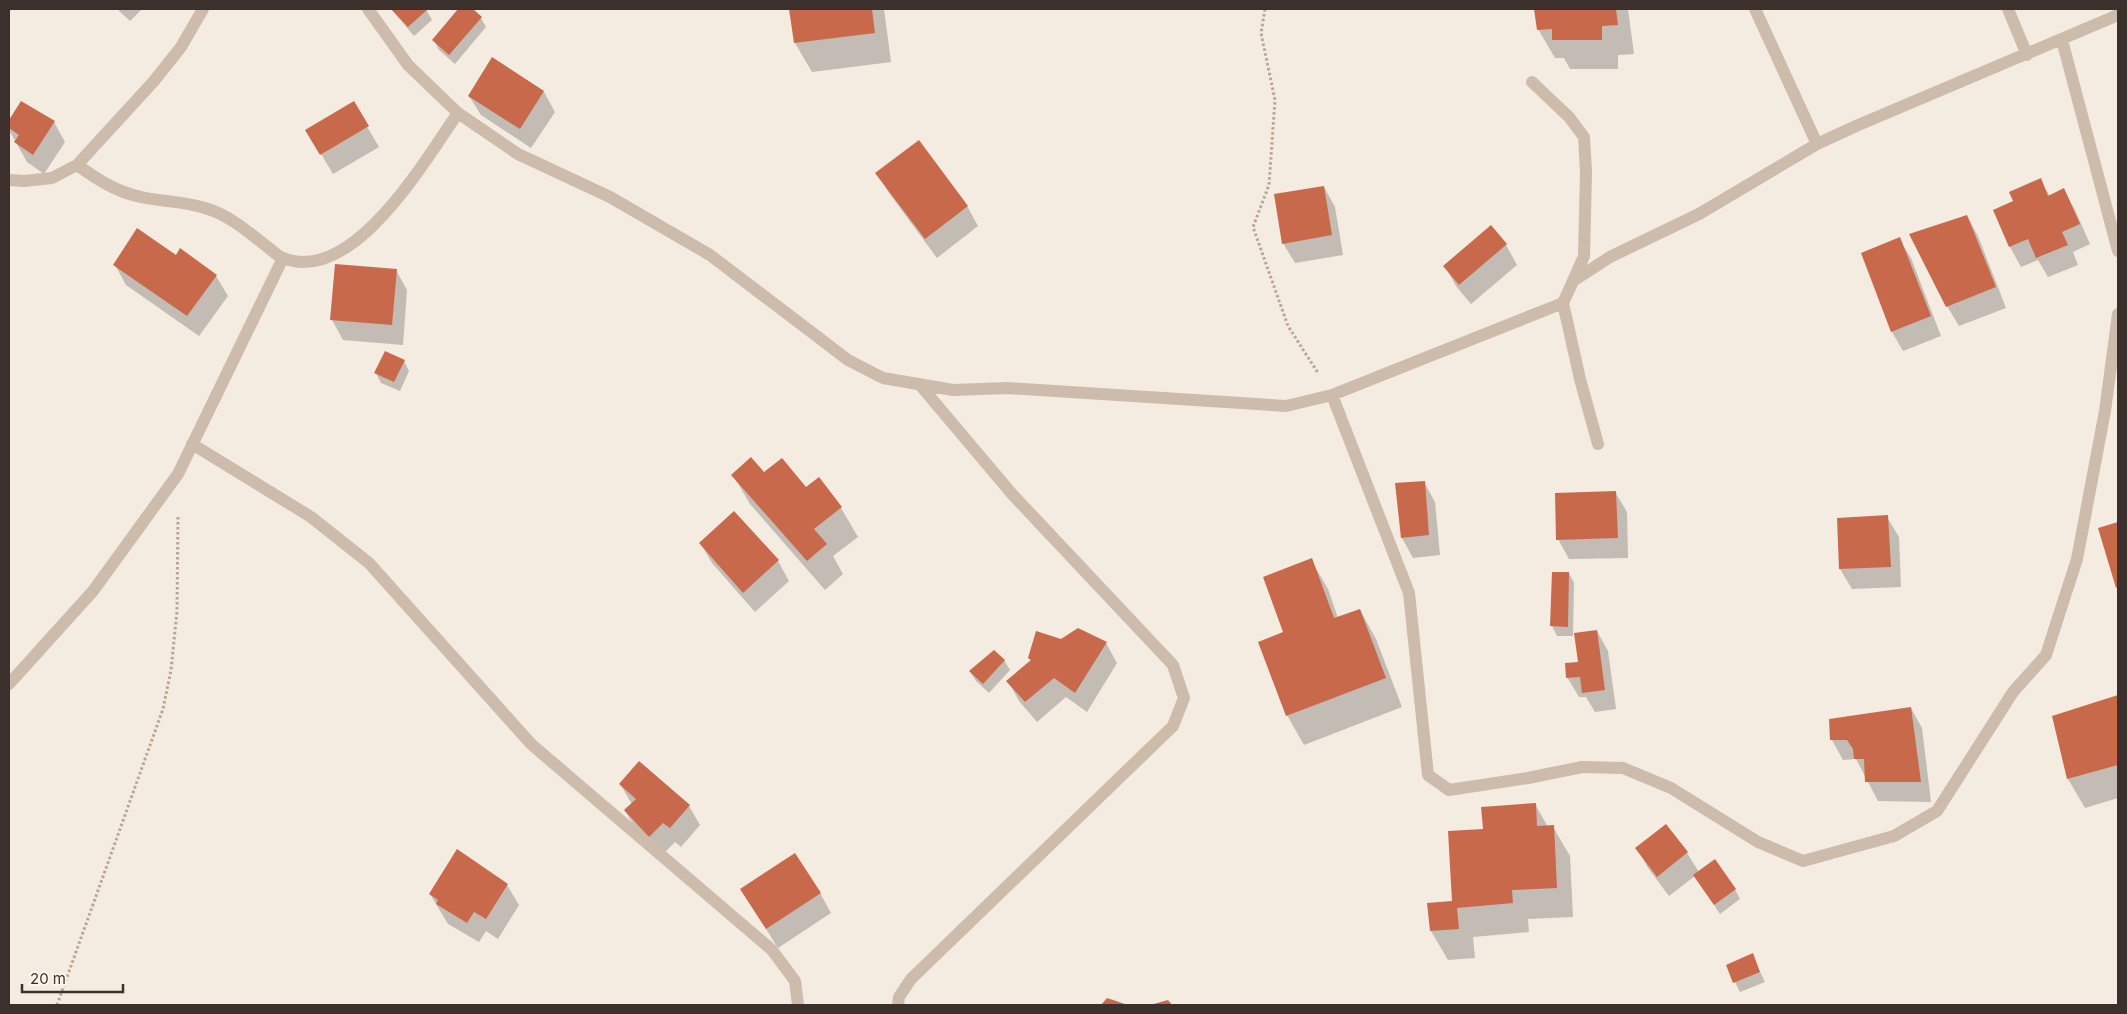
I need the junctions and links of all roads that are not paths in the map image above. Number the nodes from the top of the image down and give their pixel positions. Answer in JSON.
{"nodes":[{"id":1,"x":203,"y":9,"type":"edge"},
{"id":2,"x":368,"y":9,"type":"edge"},
{"id":3,"x":1756,"y":9,"type":"edge"},
{"id":4,"x":2008,"y":9,"type":"edge"},
{"id":5,"x":2118,"y":15,"type":"edge"},
{"id":6,"x":2062,"y":40,"type":"junction"},
{"id":7,"x":2027,"y":55,"type":"junction"},
{"id":8,"x":1532,"y":82,"type":"dead end"},
{"id":9,"x":458,"y":113,"type":"junction"},
{"id":10,"x":1817,"y":144,"type":"junction"},
{"id":11,"x":77,"y":165,"type":"junction"},
{"id":12,"x":9,"y":180,"type":"edge"},
{"id":13,"x":2118,"y":251,"type":"edge"},
{"id":14,"x":282,"y":258,"type":"junction"},
{"id":15,"x":1573,"y":281,"type":"junction"},
{"id":16,"x":1563,"y":303,"type":"junction"},
{"id":17,"x":2118,"y":314,"type":"edge"},
{"id":18,"x":2117,"y":329,"type":"edge"},
{"id":19,"x":920,"y":385,"type":"junction"},
{"id":20,"x":1332,"y":395,"type":"junction"},
{"id":21,"x":192,"y":444,"type":"junction"},
{"id":22,"x":1598,"y":444,"type":"dead end"},
{"id":23,"x":9,"y":684,"type":"edge"},
{"id":24,"x":798,"y":1005,"type":"edge"},
{"id":25,"x":898,"y":1005,"type":"edge"}],
"edges":[{"from":1,"to":11,"type":"street"},
{"from":2,"to":9,"type":"street"},
{"from":3,"to":10,"type":"street"},
{"from":4,"to":7,"type":"street"},
{"from":5,"to":6,"type":"street"},
{"from":6,"to":7,"type":"street"},
{"from":6,"to":13,"type":"street"},
{"from":7,"to":10,"type":"street"},
{"from":8,"to":15,"type":"street"},
{"from":9,"to":14,"type":"street"},
{"from":9,"to":19,"type":"street"},
{"from":10,"to":15,"type":"street"},
{"from":11,"to":12,"type":"street"},
{"from":11,"to":14,"type":"street"},
{"from":14,"to":21,"type":"street"},
{"from":15,"to":16,"type":"street"},
{"from":16,"to":20,"type":"street"},
{"from":16,"to":22,"type":"street"},
{"from":17,"to":18,"type":"street"},
{"from":18,"to":20,"type":"street"},
{"from":19,"to":20,"type":"street"},
{"from":19,"to":25,"type":"street"},
{"from":21,"to":23,"type":"street"},
{"from":21,"to":24,"type":"street"}]}
